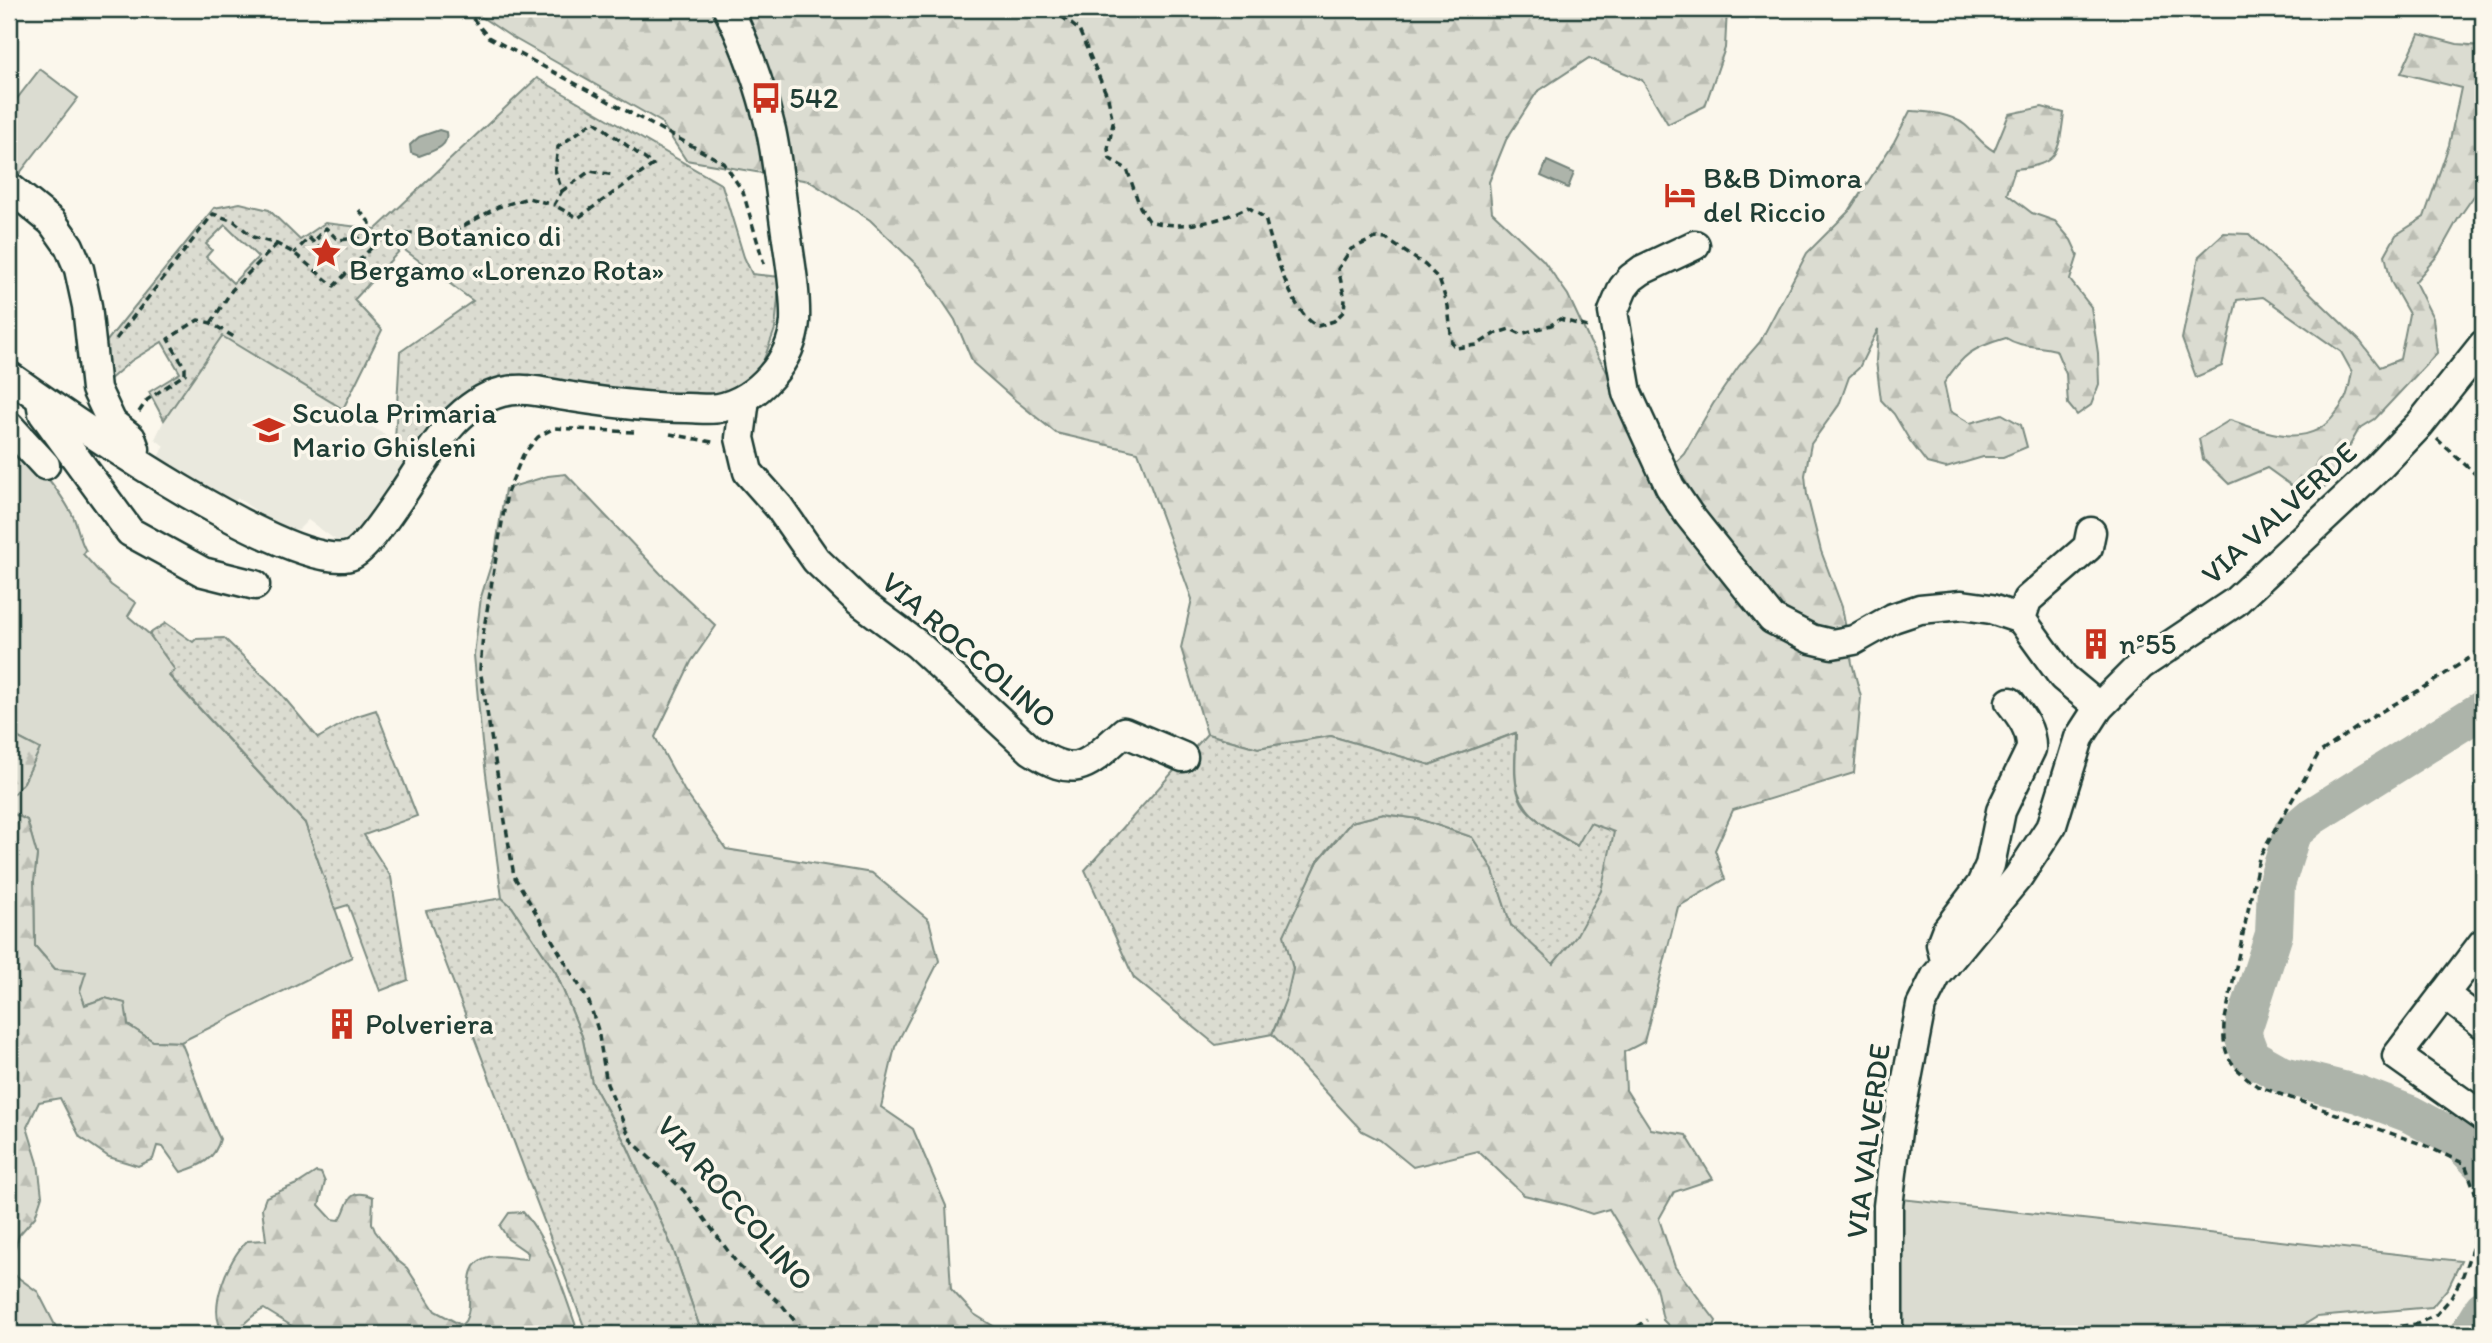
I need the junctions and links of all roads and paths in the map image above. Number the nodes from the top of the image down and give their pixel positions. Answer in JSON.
{"nodes":[{"id":1,"x":465,"y":9,"type":"edge"},
{"id":2,"x":728,"y":9,"type":"edge"},
{"id":3,"x":1052,"y":9,"type":"edge"},
{"id":4,"x":614,"y":175,"type":"dead end"},
{"id":5,"x":9,"y":187,"type":"edge"},
{"id":6,"x":562,"y":191,"type":"junction"},
{"id":7,"x":554,"y":205,"type":"junction"},
{"id":8,"x":359,"y":210,"type":"dead end"},
{"id":9,"x":369,"y":230,"type":"junction"},
{"id":10,"x":382,"y":237,"type":"junction"},
{"id":11,"x":277,"y":244,"type":"junction"},
{"id":12,"x":1695,"y":245,"type":"dead end"},
{"id":13,"x":294,"y":253,"type":"junction"},
{"id":14,"x":791,"y":268,"type":"junction"},
{"id":15,"x":211,"y":323,"type":"junction"},
{"id":16,"x":234,"y":337,"type":"dead end"},
{"id":17,"x":116,"y":339,"type":"dead end"},
{"id":18,"x":1618,"y":345,"type":"junction"},
{"id":19,"x":2483,"y":345,"type":"edge"},
{"id":20,"x":9,"y":376,"type":"edge"},
{"id":21,"x":41,"y":398,"type":"junction"},
{"id":22,"x":746,"y":398,"type":"junction"},
{"id":23,"x":2420,"y":424,"type":"junction"},
{"id":24,"x":9,"y":426,"type":"edge"},
{"id":25,"x":683,"y":431,"type":"dead end"},
{"id":26,"x":635,"y":432,"type":"dead end"},
{"id":27,"x":722,"y":444,"type":"dead end"},
{"id":28,"x":131,"y":448,"type":"junction"},
{"id":29,"x":45,"y":466,"type":"dead end"},
{"id":30,"x":2483,"y":481,"type":"edge"},
{"id":31,"x":2091,"y":531,"type":"dead end"},
{"id":32,"x":255,"y":585,"type":"dead end"},
{"id":33,"x":2021,"y":619,"type":"junction"},
{"id":34,"x":2483,"y":649,"type":"edge"},
{"id":35,"x":2010,"y":702,"type":"dead end"},
{"id":36,"x":2099,"y":707,"type":"junction"},
{"id":37,"x":1183,"y":757,"type":"dead end"},
{"id":38,"x":2483,"y":943,"type":"edge"},
{"id":39,"x":1946,"y":964,"type":"junction"},
{"id":40,"x":2444,"y":993,"type":"junction"},
{"id":41,"x":2483,"y":1024,"type":"edge"},
{"id":42,"x":2483,"y":1117,"type":"edge"},
{"id":43,"x":1647,"y":1320,"type":"dead end"},
{"id":44,"x":805,"y":1334,"type":"edge"},
{"id":45,"x":1627,"y":1334,"type":"edge"},
{"id":46,"x":1888,"y":1334,"type":"edge"},
{"id":47,"x":2341,"y":1334,"type":"edge"}],
"edges":[{"from":1,"to":14,"type":"path"},
{"from":2,"to":14,"type":"street"},
{"from":3,"to":18,"type":"path"},
{"from":4,"to":6,"type":"path"},
{"from":5,"to":28,"type":"street"},
{"from":6,"to":7,"type":"path"},
{"from":6,"to":7,"type":"path"},
{"from":7,"to":10,"type":"path"},
{"from":8,"to":9,"type":"path"},
{"from":9,"to":10,"type":"path"},
{"from":9,"to":13,"type":"path"},
{"from":10,"to":13,"type":"path"},
{"from":11,"to":13,"type":"path"},
{"from":11,"to":15,"type":"path"},
{"from":11,"to":17,"type":"path"},
{"from":12,"to":18,"type":"street"},
{"from":14,"to":22,"type":"street"},
{"from":15,"to":16,"type":"path"},
{"from":15,"to":28,"type":"path"},
{"from":18,"to":33,"type":"street"},
{"from":19,"to":23,"type":"street","name":"VIA VALVERDE"},
{"from":20,"to":21,"type":"street"},
{"from":21,"to":28,"type":"street"},
{"from":21,"to":32,"type":"street"},
{"from":22,"to":28,"type":"street"},
{"from":22,"to":37,"type":"street","name":"VIA ROCCOLINO"},
{"from":23,"to":30,"type":"path"},
{"from":23,"to":36,"type":"street","name":"VIA VALVERDE"},
{"from":24,"to":29,"type":"street"},
{"from":25,"to":27,"type":"path"},
{"from":26,"to":44,"type":"path","name":"VIA ROCCOLINO"},
{"from":31,"to":33,"type":"street"},
{"from":33,"to":36,"type":"street"},
{"from":34,"to":47,"type":"path"},
{"from":35,"to":39,"type":"street"},
{"from":36,"to":39,"type":"street","name":"VIA VALVERDE"},
{"from":38,"to":40,"type":"street"},
{"from":39,"to":46,"type":"street","name":"VIA VALVERDE"},
{"from":40,"to":41,"type":"street"},
{"from":40,"to":42,"type":"street"},
{"from":43,"to":45,"type":"path"}]}
